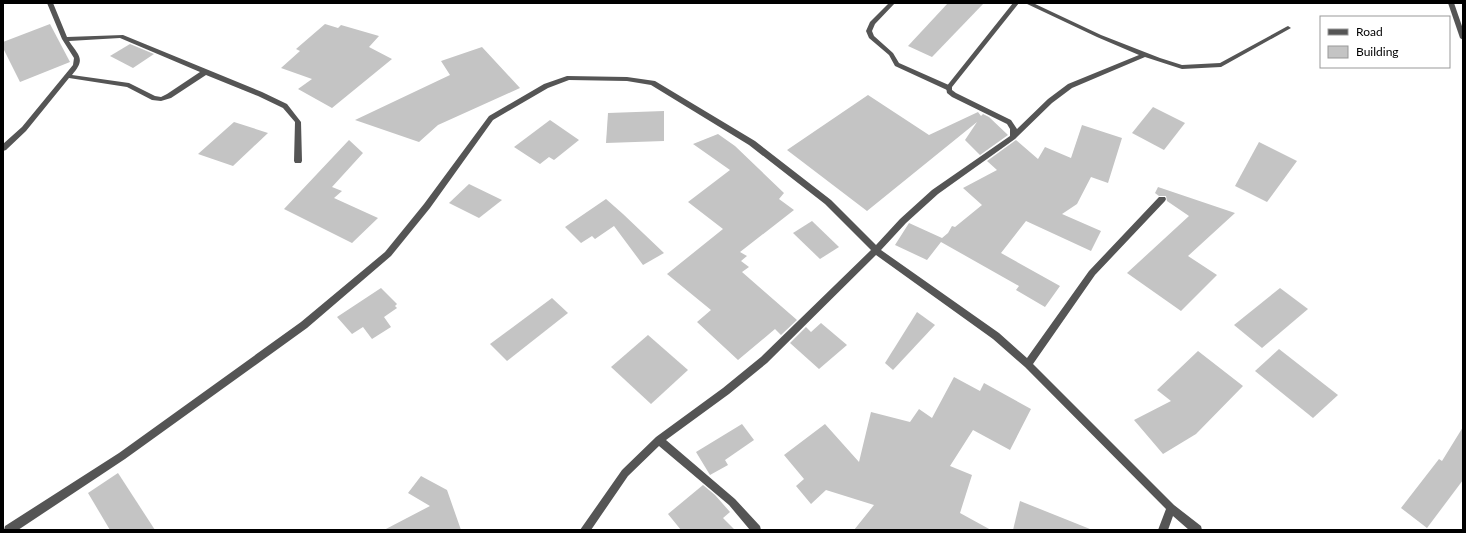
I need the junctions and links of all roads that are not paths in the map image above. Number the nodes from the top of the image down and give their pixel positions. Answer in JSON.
{"nodes":[{"id":1,"x":50,"y":3,"type":"edge"},
{"id":2,"x":892,"y":3,"type":"edge"},
{"id":3,"x":1016,"y":3,"type":"edge"},
{"id":4,"x":1028,"y":3,"type":"edge"},
{"id":5,"x":1451,"y":3,"type":"edge"},
{"id":6,"x":1009,"y":6,"type":"edge"},
{"id":7,"x":1288,"y":28,"type":"dead end"},
{"id":8,"x":1463,"y":38,"type":"edge"},
{"id":9,"x":65,"y":39,"type":"junction"},
{"id":10,"x":1145,"y":55,"type":"junction"},
{"id":11,"x":205,"y":72,"type":"junction"},
{"id":12,"x":68,"y":76,"type":"junction"},
{"id":13,"x":949,"y":88,"type":"junction"},
{"id":14,"x":1013,"y":137,"type":"junction"},
{"id":15,"x":3,"y":148,"type":"edge"},
{"id":16,"x":298,"y":161,"type":"dead end"},
{"id":17,"x":1162,"y":199,"type":"dead end"},
{"id":18,"x":876,"y":250,"type":"junction"},
{"id":19,"x":1028,"y":364,"type":"junction"},
{"id":20,"x":659,"y":440,"type":"junction"},
{"id":21,"x":1170,"y":508,"type":"junction"},
{"id":22,"x":9,"y":530,"type":"edge"},
{"id":23,"x":585,"y":530,"type":"edge"},
{"id":24,"x":756,"y":530,"type":"edge"},
{"id":25,"x":1162,"y":530,"type":"edge"},
{"id":26,"x":1196,"y":530,"type":"edge"}],
"edges":[{"from":1,"to":9,"type":"street"},
{"from":2,"to":13,"type":"street"},
{"from":3,"to":6,"type":"street"},
{"from":4,"to":10,"type":"street"},
{"from":5,"to":8,"type":"street"},
{"from":6,"to":13,"type":"street"},
{"from":7,"to":10,"type":"street"},
{"from":9,"to":11,"type":"street"},
{"from":9,"to":12,"type":"street"},
{"from":10,"to":14,"type":"street"},
{"from":11,"to":12,"type":"street"},
{"from":11,"to":16,"type":"street"},
{"from":12,"to":15,"type":"street"},
{"from":13,"to":14,"type":"street"},
{"from":14,"to":18,"type":"street"},
{"from":17,"to":19,"type":"street"},
{"from":18,"to":19,"type":"street"},
{"from":18,"to":20,"type":"street"},
{"from":18,"to":22,"type":"street"},
{"from":19,"to":21,"type":"street"},
{"from":20,"to":23,"type":"street"},
{"from":20,"to":24,"type":"street"},
{"from":21,"to":25,"type":"street"},
{"from":21,"to":26,"type":"street"}]}
